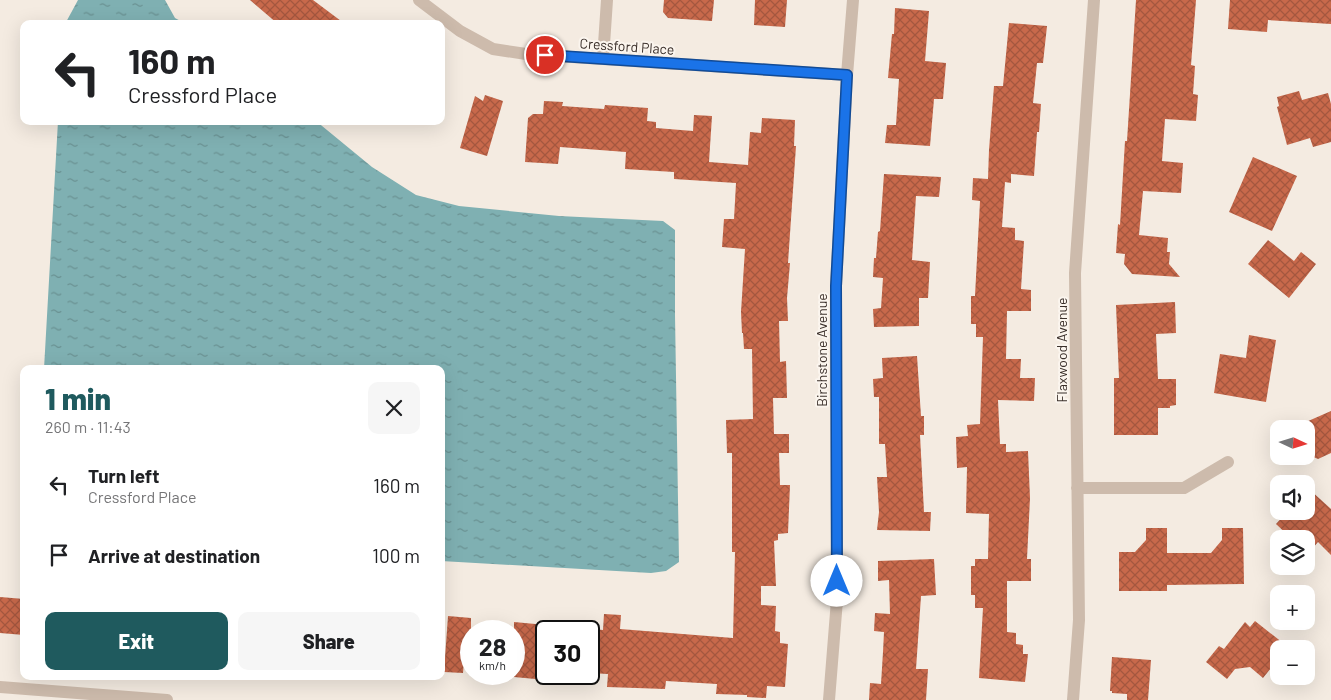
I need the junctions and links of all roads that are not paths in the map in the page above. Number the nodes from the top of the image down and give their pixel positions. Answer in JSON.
{"nodes":[{"id":1,"x":419,"y":0,"type":"edge"},
{"id":2,"x":607,"y":0,"type":"edge"},
{"id":3,"x":853,"y":0,"type":"edge"},
{"id":4,"x":1094,"y":0,"type":"edge"},
{"id":5,"x":603,"y":59,"type":"junction"},
{"id":6,"x":847,"y":75,"type":"junction"},
{"id":7,"x":1228,"y":462,"type":"dead end"},
{"id":8,"x":1077,"y":488,"type":"junction"},
{"id":9,"x":0,"y":687,"type":"edge"},
{"id":10,"x":112,"y":698,"type":"edge"},
{"id":11,"x":167,"y":700,"type":"edge"},
{"id":12,"x":829,"y":700,"type":"edge"},
{"id":13,"x":1073,"y":700,"type":"edge"}],
"edges":[{"from":1,"to":5,"type":"street","name":"Cressford Place"},
{"from":2,"to":5,"type":"street"},
{"from":3,"to":6,"type":"street","name":"Birchstone Avenue"},
{"from":4,"to":8,"type":"street","name":"Flaxwood Avenue"},
{"from":5,"to":6,"type":"street","name":"Cressford Place"},
{"from":6,"to":12,"type":"street","name":"Birchstone Avenue"},
{"from":7,"to":8,"type":"street"},
{"from":8,"to":13,"type":"street","name":"Flaxwood Avenue"},
{"from":9,"to":10,"type":"street"},
{"from":10,"to":11,"type":"street"}]}
